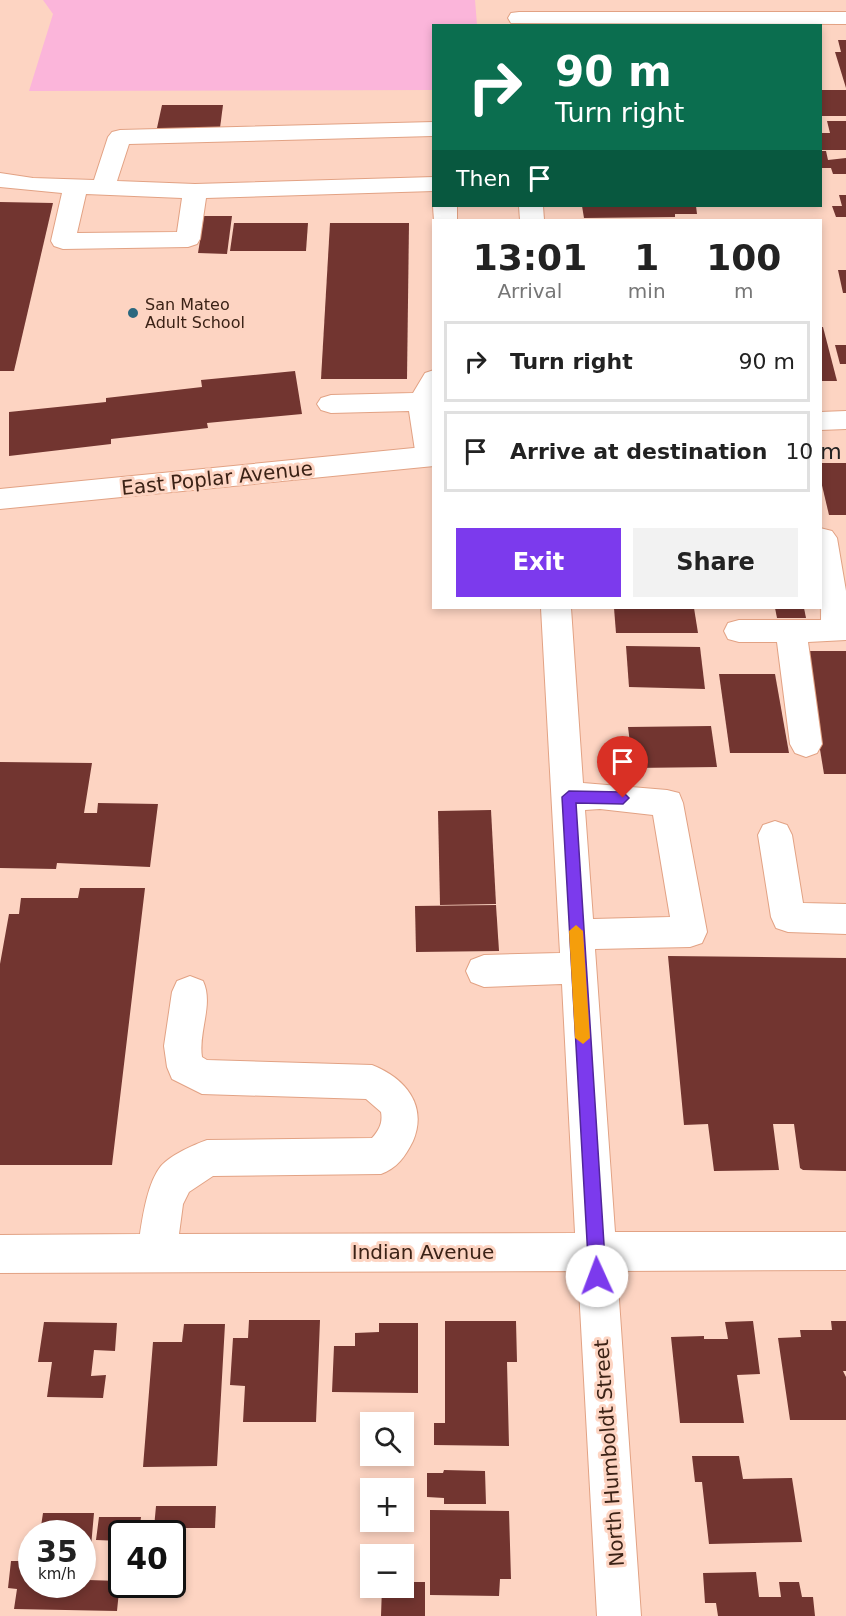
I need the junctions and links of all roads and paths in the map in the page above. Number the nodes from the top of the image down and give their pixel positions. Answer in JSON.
{"nodes":[{"id":1,"x":519,"y":15,"type":"edge"},
{"id":2,"x":846,"y":18,"type":"edge"},
{"id":3,"x":432,"y":130,"type":"edge"},
{"id":4,"x":0,"y":180,"type":"edge"},
{"id":5,"x":432,"y":184,"type":"edge"},
{"id":6,"x":76,"y":187,"type":"junction"},
{"id":7,"x":104,"y":188,"type":"junction"},
{"id":8,"x":195,"y":191,"type":"junction"},
{"id":9,"x":427,"y":390,"type":"edge"},
{"id":10,"x":331,"y":404,"type":"dead end"},
{"id":11,"x":846,"y":420,"type":"edge"},
{"id":12,"x":822,"y":421,"type":"edge"},
{"id":13,"x":432,"y":457,"type":"edge"},
{"id":14,"x":0,"y":499,"type":"edge"},
{"id":15,"x":830,"y":536,"type":"edge"},
{"id":16,"x":556,"y":609,"type":"edge"},
{"id":17,"x":739,"y":631,"type":"dead end"},
{"id":18,"x":791,"y":631,"type":"junction"},
{"id":19,"x":842,"y":631,"type":"edge"},
{"id":20,"x":806,"y":744,"type":"dead end"},
{"id":21,"x":569,"y":797,"type":"junction"},
{"id":22,"x":776,"y":835,"type":"dead end"},
{"id":23,"x":846,"y":919,"type":"edge"},
{"id":24,"x":577,"y":951,"type":"junction"},
{"id":25,"x":484,"y":971,"type":"dead end"},
{"id":26,"x":190,"y":992,"type":"dead end"},
{"id":27,"x":846,"y":1251,"type":"edge"},
{"id":28,"x":596,"y":1252,"type":"junction"},
{"id":29,"x":157,"y":1253,"type":"junction"},
{"id":30,"x":0,"y":1254,"type":"edge"},
{"id":31,"x":619,"y":1616,"type":"edge"}],
"edges":[{"from":1,"to":2,"type":"street"},
{"from":3,"to":7,"type":"street"},
{"from":4,"to":6,"type":"street"},
{"from":5,"to":8,"type":"street"},
{"from":6,"to":7,"type":"street"},
{"from":6,"to":8,"type":"street"},
{"from":7,"to":8,"type":"street"},
{"from":9,"to":10,"type":"street"},
{"from":9,"to":13,"type":"street"},
{"from":11,"to":12,"type":"street"},
{"from":13,"to":14,"type":"street","name":"East Poplar Avenue"},
{"from":15,"to":19,"type":"street"},
{"from":16,"to":21,"type":"street","name":"North Humboldt Street"},
{"from":17,"to":18,"type":"street"},
{"from":18,"to":19,"type":"street"},
{"from":18,"to":20,"type":"street"},
{"from":21,"to":24,"type":"street","name":"North Humboldt Street"},
{"from":21,"to":24,"type":"street"},
{"from":22,"to":23,"type":"street"},
{"from":24,"to":25,"type":"street"},
{"from":24,"to":28,"type":"street","name":"North Humboldt Street"},
{"from":26,"to":29,"type":"street"},
{"from":27,"to":28,"type":"street","name":"Indian Avenue"},
{"from":28,"to":29,"type":"street","name":"Indian Avenue"},
{"from":28,"to":31,"type":"street","name":"North Humboldt Street"},
{"from":29,"to":30,"type":"street","name":"Indian Avenue"}]}
